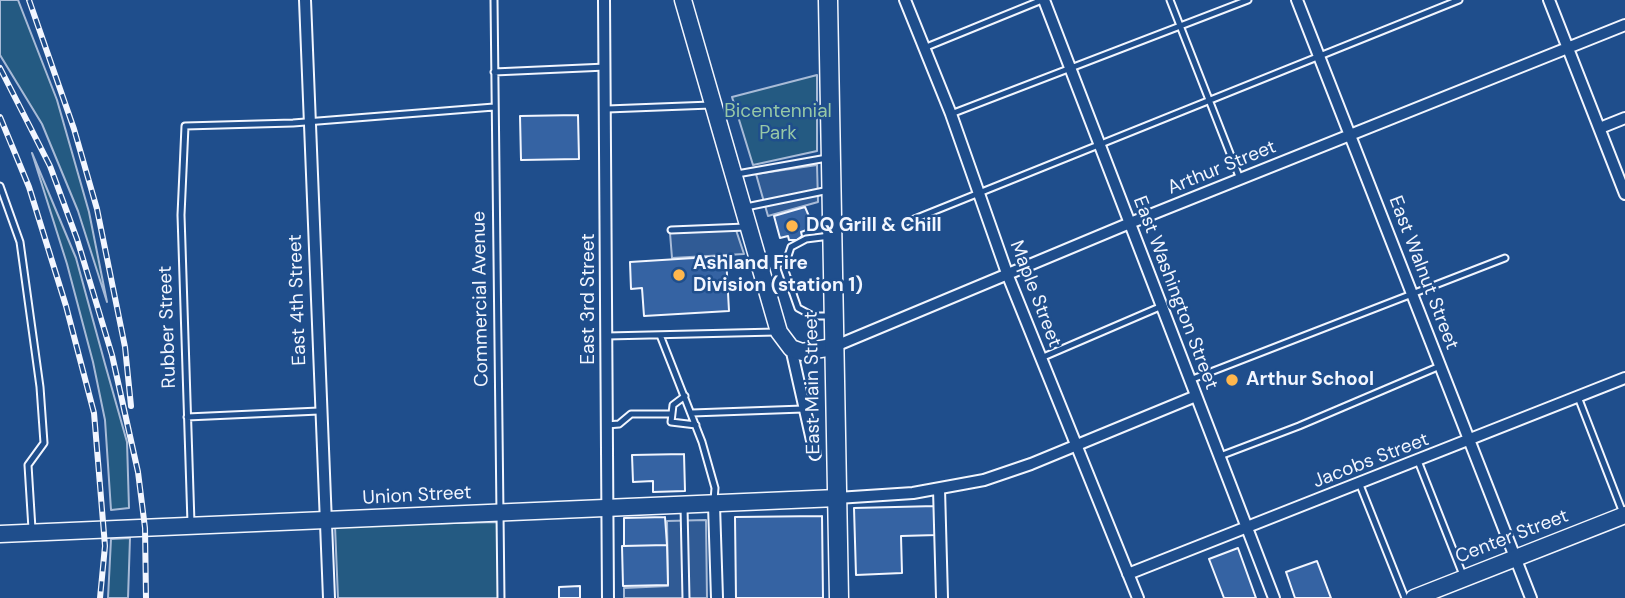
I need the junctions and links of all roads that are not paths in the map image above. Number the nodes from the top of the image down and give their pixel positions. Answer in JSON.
{"nodes":[{"id":1,"x":305,"y":0,"type":"edge"},
{"id":2,"x":494,"y":0,"type":"edge"},
{"id":3,"x":604,"y":0,"type":"edge"},
{"id":4,"x":683,"y":0,"type":"edge"},
{"id":5,"x":828,"y":0,"type":"edge"},
{"id":6,"x":905,"y":0,"type":"edge"},
{"id":7,"x":1043,"y":0,"type":"edge"},
{"id":8,"x":1170,"y":0,"type":"edge"},
{"id":9,"x":1248,"y":0,"type":"edge"},
{"id":10,"x":1297,"y":0,"type":"edge"},
{"id":11,"x":1459,"y":0,"type":"edge"},
{"id":12,"x":1549,"y":0,"type":"edge"},
{"id":13,"x":1625,"y":25,"type":"edge"},
{"id":14,"x":1180,"y":26,"type":"junction"},
{"id":15,"x":924,"y":48,"type":"junction"},
{"id":16,"x":1569,"y":48,"type":"junction"},
{"id":17,"x":1319,"y":56,"type":"junction"},
{"id":18,"x":606,"y":67,"type":"junction"},
{"id":19,"x":1070,"y":68,"type":"junction"},
{"id":20,"x":494,"y":72,"type":"junction"},
{"id":21,"x":1210,"y":100,"type":"junction"},
{"id":22,"x":714,"y":105,"type":"junction"},
{"id":23,"x":494,"y":107,"type":"junction"},
{"id":24,"x":607,"y":109,"type":"junction"},
{"id":25,"x":951,"y":114,"type":"junction"},
{"id":26,"x":1625,"y":118,"type":"edge"},
{"id":27,"x":309,"y":119,"type":"junction"},
{"id":28,"x":1600,"y":128,"type":"junction"},
{"id":29,"x":1350,"y":135,"type":"junction"},
{"id":30,"x":1100,"y":145,"type":"junction"},
{"id":31,"x":829,"y":157,"type":"junction"},
{"id":32,"x":734,"y":174,"type":"junction"},
{"id":33,"x":1240,"y":179,"type":"junction"},
{"id":34,"x":0,"y":186,"type":"edge"},
{"id":35,"x":830,"y":190,"type":"junction"},
{"id":36,"x":979,"y":193,"type":"junction"},
{"id":37,"x":1625,"y":194,"type":"edge"},
{"id":38,"x":743,"y":208,"type":"junction"},
{"id":39,"x":907,"y":222,"type":"dead end"},
{"id":40,"x":1130,"y":223,"type":"junction"},
{"id":41,"x":749,"y":227,"type":"junction"},
{"id":42,"x":671,"y":230,"type":"dead end"},
{"id":43,"x":831,"y":236,"type":"junction"},
{"id":44,"x":1505,"y":258,"type":"dead end"},
{"id":45,"x":1008,"y":276,"type":"junction"},
{"id":46,"x":1412,"y":293,"type":"junction"},
{"id":47,"x":1162,"y":306,"type":"junction"},
{"id":48,"x":833,"y":316,"type":"junction"},
{"id":49,"x":779,"y":332,"type":"junction"},
{"id":50,"x":660,"y":335,"type":"junction"},
{"id":51,"x":607,"y":336,"type":"junction"},
{"id":52,"x":833,"y":347,"type":"junction"},
{"id":53,"x":791,"y":348,"type":"junction"},
{"id":54,"x":1041,"y":358,"type":"junction"},
{"id":55,"x":1441,"y":366,"type":"junction"},
{"id":56,"x":1625,"y":378,"type":"edge"},
{"id":57,"x":1190,"y":380,"type":"junction"},
{"id":58,"x":685,"y":396,"type":"junction"},
{"id":59,"x":1196,"y":396,"type":"junction"},
{"id":60,"x":1578,"y":397,"type":"junction"},
{"id":61,"x":803,"y":409,"type":"junction"},
{"id":62,"x":319,"y":411,"type":"junction"},
{"id":63,"x":692,"y":413,"type":"junction"},
{"id":64,"x":670,"y":414,"type":"junction"},
{"id":65,"x":187,"y":417,"type":"junction"},
{"id":66,"x":607,"y":425,"type":"junction"},
{"id":67,"x":696,"y":425,"type":"junction"},
{"id":68,"x":1470,"y":441,"type":"junction"},
{"id":69,"x":1077,"y":446,"type":"junction"},
{"id":70,"x":815,"y":454,"type":"dead end"},
{"id":71,"x":1220,"y":456,"type":"junction"},
{"id":72,"x":1418,"y":461,"type":"junction"},
{"id":73,"x":1360,"y":485,"type":"junction"},
{"id":74,"x":939,"y":489,"type":"junction"},
{"id":75,"x":836,"y":498,"type":"junction"},
{"id":76,"x":713,"y":505,"type":"junction"},
{"id":77,"x":684,"y":506,"type":"junction"},
{"id":78,"x":607,"y":510,"type":"junction"},
{"id":79,"x":499,"y":514,"type":"junction"},
{"id":80,"x":1625,"y":516,"type":"edge"},
{"id":81,"x":327,"y":522,"type":"junction"},
{"id":82,"x":1246,"y":526,"type":"junction"},
{"id":83,"x":191,"y":527,"type":"junction"},
{"id":84,"x":32,"y":532,"type":"junction"},
{"id":85,"x":0,"y":534,"type":"edge"},
{"id":86,"x":1516,"y":559,"type":"junction"},
{"id":87,"x":1128,"y":574,"type":"junction"},
{"id":88,"x":1464,"y":579,"type":"junction"},
{"id":89,"x":329,"y":598,"type":"edge"},
{"id":90,"x":501,"y":598,"type":"edge"},
{"id":91,"x":608,"y":598,"type":"edge"},
{"id":92,"x":686,"y":598,"type":"edge"},
{"id":93,"x":718,"y":598,"type":"edge"},
{"id":94,"x":839,"y":598,"type":"edge"},
{"id":95,"x":942,"y":598,"type":"edge"},
{"id":96,"x":1138,"y":598,"type":"edge"},
{"id":97,"x":1274,"y":598,"type":"edge"},
{"id":98,"x":1405,"y":598,"type":"edge"},
{"id":99,"x":1414,"y":598,"type":"edge"},
{"id":100,"x":1531,"y":598,"type":"edge"}],
"edges":[{"from":1,"to":27,"type":"street","name":"East 4th Street"},
{"from":2,"to":20,"type":"lane","name":"Commercial Avenue"},
{"from":3,"to":18,"type":"street","name":"East 3rd Street"},
{"from":4,"to":22,"type":"main road"},
{"from":5,"to":31,"type":"main road","name":"East Main Street"},
{"from":6,"to":15,"type":"street","name":"Maple Street"},
{"from":7,"to":15,"type":"lane"},
{"from":7,"to":19,"type":"street","name":"East Washington Street"},
{"from":8,"to":14,"type":"lane"},
{"from":9,"to":14,"type":"lane"},
{"from":10,"to":17,"type":"street","name":"East Walnut Street"},
{"from":11,"to":17,"type":"lane"},
{"from":12,"to":16,"type":"street"},
{"from":13,"to":16,"type":"street","name":"Arthur Street"},
{"from":14,"to":19,"type":"lane"},
{"from":14,"to":21,"type":"lane"},
{"from":15,"to":25,"type":"street","name":"Maple Street"},
{"from":16,"to":28,"type":"street"},
{"from":16,"to":29,"type":"street","name":"Arthur Street"},
{"from":17,"to":21,"type":"lane"},
{"from":17,"to":29,"type":"street","name":"East Walnut Street"},
{"from":18,"to":20,"type":"lane"},
{"from":18,"to":24,"type":"street","name":"East 3rd Street"},
{"from":19,"to":25,"type":"lane"},
{"from":19,"to":30,"type":"street","name":"East Washington Street"},
{"from":20,"to":23,"type":"lane","name":"Commercial Avenue"},
{"from":21,"to":30,"type":"lane"},
{"from":21,"to":33,"type":"lane"},
{"from":22,"to":24,"type":"lane"},
{"from":22,"to":32,"type":"main road"},
{"from":23,"to":27,"type":"lane"},
{"from":23,"to":79,"type":"lane","name":"Commercial Avenue"},
{"from":24,"to":51,"type":"street","name":"East 3rd Street"},
{"from":25,"to":36,"type":"street","name":"Maple Street"},
{"from":26,"to":28,"type":"street"},
{"from":27,"to":62,"type":"street","name":"East 4th Street"},
{"from":27,"to":65,"type":"lane","name":"Rubber Street"},
{"from":28,"to":37,"type":"street"},
{"from":29,"to":33,"type":"street","name":"Arthur Street"},
{"from":29,"to":46,"type":"street","name":"East Walnut Street"},
{"from":30,"to":36,"type":"lane"},
{"from":30,"to":40,"type":"street","name":"East Washington Street"},
{"from":31,"to":32,"type":"lane"},
{"from":31,"to":35,"type":"main road","name":"East Main Street"},
{"from":32,"to":38,"type":"main road"},
{"from":33,"to":40,"type":"street","name":"Arthur Street"},
{"from":34,"to":84,"type":"lane"},
{"from":35,"to":38,"type":"lane"},
{"from":35,"to":43,"type":"main road","name":"East Main Street"},
{"from":36,"to":39,"type":"lane"},
{"from":36,"to":45,"type":"street","name":"Maple Street"},
{"from":38,"to":41,"type":"main road"},
{"from":40,"to":45,"type":"street","name":"Arthur Street"},
{"from":40,"to":47,"type":"street","name":"East Washington Street"},
{"from":41,"to":42,"type":"lane"},
{"from":41,"to":49,"type":"main road"},
{"from":43,"to":48,"type":"main road","name":"East Main Street"},
{"from":43,"to":48,"type":"lane"},
{"from":44,"to":46,"type":"lane"},
{"from":45,"to":52,"type":"street","name":"Arthur Street"},
{"from":45,"to":54,"type":"street","name":"Maple Street"},
{"from":46,"to":55,"type":"street","name":"East Walnut Street"},
{"from":46,"to":57,"type":"lane"},
{"from":47,"to":54,"type":"lane"},
{"from":47,"to":57,"type":"street","name":"East Washington Street"},
{"from":48,"to":52,"type":"main road","name":"East Main Street"},
{"from":49,"to":50,"type":"lane"},
{"from":49,"to":53,"type":"main road"},
{"from":50,"to":51,"type":"lane"},
{"from":50,"to":58,"type":"lane"},
{"from":51,"to":66,"type":"street","name":"East 3rd Street"},
{"from":52,"to":53,"type":"main road"},
{"from":52,"to":75,"type":"main road","name":"East Main Street"},
{"from":53,"to":61,"type":"street"},
{"from":54,"to":69,"type":"street","name":"Maple Street"},
{"from":55,"to":68,"type":"street","name":"East Walnut Street"},
{"from":55,"to":71,"type":"lane"},
{"from":56,"to":60,"type":"street","name":"Jacobs Street"},
{"from":57,"to":59,"type":"street","name":"East Washington Street"},
{"from":58,"to":63,"type":"lane"},
{"from":58,"to":64,"type":"lane"},
{"from":59,"to":69,"type":"street"},
{"from":59,"to":71,"type":"street","name":"East Washington Street"},
{"from":60,"to":68,"type":"street","name":"Jacobs Street"},
{"from":60,"to":80,"type":"lane"},
{"from":61,"to":63,"type":"lane"},
{"from":61,"to":70,"type":"street"},
{"from":62,"to":65,"type":"lane"},
{"from":62,"to":81,"type":"street","name":"East 4th Street"},
{"from":63,"to":67,"type":"lane"},
{"from":64,"to":66,"type":"lane"},
{"from":64,"to":67,"type":"lane"},
{"from":65,"to":83,"type":"lane","name":"Rubber Street"},
{"from":66,"to":78,"type":"street","name":"East 3rd Street"},
{"from":67,"to":76,"type":"lane"},
{"from":68,"to":72,"type":"street","name":"Jacobs Street"},
{"from":68,"to":86,"type":"street","name":"East Walnut Street"},
{"from":69,"to":74,"type":"street"},
{"from":69,"to":87,"type":"street","name":"Maple Street"},
{"from":71,"to":82,"type":"street","name":"East Washington Street"},
{"from":72,"to":73,"type":"street","name":"Jacobs Street"},
{"from":72,"to":88,"type":"lane"},
{"from":73,"to":82,"type":"street","name":"Jacobs Street"},
{"from":73,"to":98,"type":"lane"},
{"from":74,"to":75,"type":"street"},
{"from":74,"to":95,"type":"street"},
{"from":75,"to":76,"type":"main road","name":"Union Street"},
{"from":75,"to":94,"type":"main road","name":"East Main Street"},
{"from":76,"to":77,"type":"main road","name":"Union Street"},
{"from":76,"to":93,"type":"street"},
{"from":77,"to":78,"type":"main road","name":"Union Street"},
{"from":77,"to":92,"type":"lane"},
{"from":78,"to":79,"type":"main road","name":"Union Street"},
{"from":78,"to":91,"type":"street","name":"East 3rd Street"},
{"from":79,"to":81,"type":"main road","name":"Union Street"},
{"from":79,"to":90,"type":"lane","name":"Commercial Avenue"},
{"from":80,"to":86,"type":"main road","name":"Center Street"},
{"from":81,"to":83,"type":"main road","name":"Union Street"},
{"from":81,"to":89,"type":"street","name":"East 4th Street"},
{"from":82,"to":87,"type":"street","name":"Jacobs Street"},
{"from":82,"to":97,"type":"street","name":"East Washington Street"},
{"from":83,"to":84,"type":"main road","name":"Union Street"},
{"from":84,"to":85,"type":"main road","name":"Union Street"},
{"from":86,"to":88,"type":"main road","name":"Center Street"},
{"from":86,"to":100,"type":"street","name":"East Walnut Street"},
{"from":87,"to":96,"type":"street","name":"Maple Street"},
{"from":88,"to":99,"type":"main road","name":"Center Street"}]}
